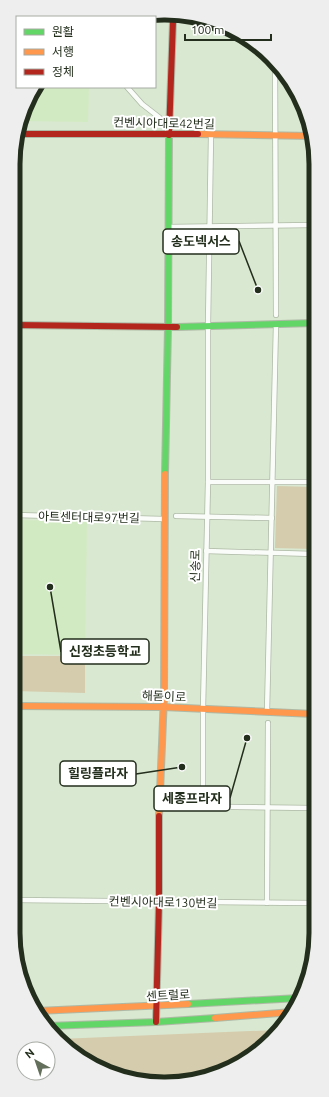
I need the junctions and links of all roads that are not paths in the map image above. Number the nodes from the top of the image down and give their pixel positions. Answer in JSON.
{"nodes":[{"id":1,"x":173,"y":20,"type":"dead end"},
{"id":2,"x":275,"y":71,"type":"edge"},
{"id":3,"x":128,"y":88,"type":"edge"},
{"id":4,"x":160,"y":118,"type":"dead end"},
{"id":5,"x":169,"y":133,"type":"junction"},
{"id":6,"x":23,"y":134,"type":"edge"},
{"id":7,"x":211,"y":135,"type":"junction"},
{"id":8,"x":274,"y":136,"type":"junction"},
{"id":9,"x":306,"y":136,"type":"edge"},
{"id":10,"x":275,"y":226,"type":"junction"},
{"id":11,"x":309,"y":226,"type":"edge"},
{"id":12,"x":168,"y":227,"type":"junction"},
{"id":13,"x":210,"y":227,"type":"junction"},
{"id":14,"x":276,"y":315,"type":"dead end"},
{"id":15,"x":309,"y":323,"type":"edge"},
{"id":16,"x":276,"y":324,"type":"junction"},
{"id":17,"x":20,"y":325,"type":"edge"},
{"id":18,"x":208,"y":326,"type":"junction"},
{"id":19,"x":168,"y":327,"type":"junction"},
{"id":20,"x":208,"y":482,"type":"junction"},
{"id":21,"x":309,"y":482,"type":"edge"},
{"id":22,"x":272,"y":483,"type":"junction"},
{"id":23,"x":20,"y":515,"type":"edge"},
{"id":24,"x":176,"y":516,"type":"dead end"},
{"id":25,"x":207,"y":517,"type":"junction"},
{"id":26,"x":272,"y":518,"type":"junction"},
{"id":27,"x":164,"y":519,"type":"junction"},
{"id":28,"x":206,"y":551,"type":"junction"},
{"id":29,"x":271,"y":553,"type":"junction"},
{"id":30,"x":309,"y":554,"type":"edge"},
{"id":31,"x":20,"y":706,"type":"edge"},
{"id":32,"x":163,"y":707,"type":"junction"},
{"id":33,"x":203,"y":709,"type":"junction"},
{"id":34,"x":267,"y":712,"type":"junction"},
{"id":35,"x":309,"y":714,"type":"edge"},
{"id":36,"x":268,"y":723,"type":"dead end"},
{"id":37,"x":159,"y":806,"type":"junction"},
{"id":38,"x":203,"y":807,"type":"junction"},
{"id":39,"x":267,"y":807,"type":"junction"},
{"id":40,"x":309,"y":808,"type":"edge"},
{"id":41,"x":20,"y":900,"type":"edge"},
{"id":42,"x":159,"y":902,"type":"junction"},
{"id":43,"x":267,"y":903,"type":"junction"},
{"id":44,"x":309,"y":903,"type":"edge"},
{"id":45,"x":293,"y":998,"type":"edge"},
{"id":46,"x":156,"y":1006,"type":"junction"},
{"id":47,"x":43,"y":1011,"type":"edge"},
{"id":48,"x":285,"y":1012,"type":"edge"},
{"id":49,"x":156,"y":1022,"type":"junction"},
{"id":50,"x":54,"y":1026,"type":"edge"}],
"edges":[{"from":1,"to":5,"type":"street"},
{"from":2,"to":8,"type":"street"},
{"from":3,"to":4,"type":"street"},
{"from":5,"to":6,"type":"street","name":"컨벤시아대로42번길"},
{"from":5,"to":7,"type":"street","name":"컨벤시아대로42번길"},
{"from":5,"to":12,"type":"street"},
{"from":7,"to":8,"type":"street","name":"컨벤시아대로42번길"},
{"from":7,"to":13,"type":"street","name":"신송로"},
{"from":8,"to":9,"type":"street","name":"컨벤시아대로42번길"},
{"from":8,"to":10,"type":"street"},
{"from":10,"to":11,"type":"street"},
{"from":10,"to":13,"type":"street"},
{"from":10,"to":14,"type":"street"},
{"from":12,"to":13,"type":"street"},
{"from":12,"to":19,"type":"street"},
{"from":13,"to":18,"type":"street","name":"신송로"},
{"from":15,"to":16,"type":"street"},
{"from":16,"to":18,"type":"street"},
{"from":16,"to":22,"type":"street"},
{"from":17,"to":19,"type":"street"},
{"from":18,"to":19,"type":"street"},
{"from":18,"to":20,"type":"street","name":"신송로"},
{"from":19,"to":27,"type":"street"},
{"from":20,"to":22,"type":"street"},
{"from":20,"to":25,"type":"street","name":"신송로"},
{"from":21,"to":22,"type":"street"},
{"from":22,"to":26,"type":"street"},
{"from":23,"to":27,"type":"street","name":"아트센터대로97번길"},
{"from":24,"to":25,"type":"street"},
{"from":25,"to":26,"type":"street"},
{"from":25,"to":28,"type":"street","name":"신송로"},
{"from":26,"to":29,"type":"street"},
{"from":27,"to":32,"type":"street"},
{"from":28,"to":29,"type":"street"},
{"from":28,"to":33,"type":"street","name":"신송로"},
{"from":29,"to":30,"type":"street"},
{"from":29,"to":34,"type":"street"},
{"from":31,"to":32,"type":"street","name":"해돋이로"},
{"from":32,"to":33,"type":"street","name":"해돋이로"},
{"from":32,"to":37,"type":"street"},
{"from":33,"to":34,"type":"street","name":"해돋이로"},
{"from":33,"to":38,"type":"street","name":"신송로"},
{"from":34,"to":35,"type":"street","name":"해돋이로"},
{"from":36,"to":39,"type":"street"},
{"from":37,"to":38,"type":"street"},
{"from":37,"to":42,"type":"street"},
{"from":38,"to":39,"type":"street"},
{"from":39,"to":40,"type":"street"},
{"from":39,"to":43,"type":"street"},
{"from":41,"to":42,"type":"street","name":"컨벤시아대로130번길"},
{"from":42,"to":43,"type":"street","name":"컨벤시아대로130번길"},
{"from":42,"to":46,"type":"street"},
{"from":43,"to":44,"type":"street","name":"컨벤시아대로130번길"},
{"from":45,"to":46,"type":"street","name":"센트럴로"},
{"from":46,"to":47,"type":"street","name":"센트럴로"},
{"from":46,"to":49,"type":"street"},
{"from":48,"to":49,"type":"street"},
{"from":49,"to":50,"type":"street"}]}
